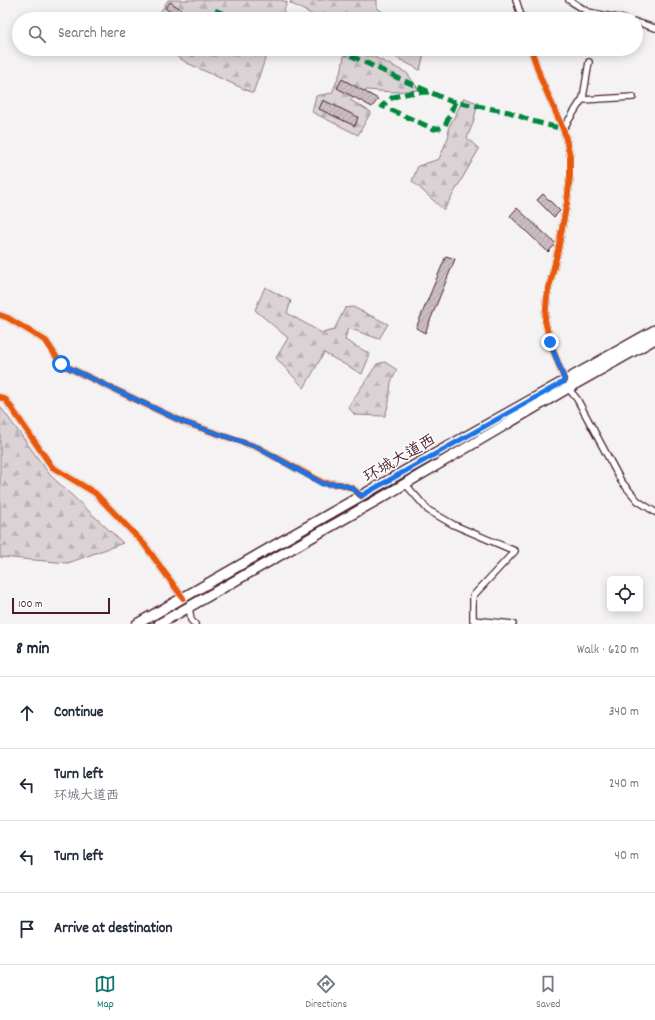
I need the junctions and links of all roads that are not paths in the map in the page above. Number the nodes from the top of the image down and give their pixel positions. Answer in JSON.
{"nodes":[{"id":1,"x":516,"y":0,"type":"edge"},
{"id":2,"x":569,"y":0,"type":"edge"},
{"id":3,"x":520,"y":12,"type":"edge"},
{"id":4,"x":588,"y":12,"type":"edge"},
{"id":5,"x":643,"y":24,"type":"edge"},
{"id":6,"x":655,"y":28,"type":"edge"},
{"id":7,"x":533,"y":56,"type":"edge"},
{"id":8,"x":589,"y":62,"type":"dead end"},
{"id":9,"x":634,"y":96,"type":"dead end"},
{"id":10,"x":582,"y":100,"type":"junction"},
{"id":11,"x":563,"y":129,"type":"junction"},
{"id":12,"x":0,"y":314,"type":"edge"},
{"id":13,"x":655,"y":330,"type":"edge"},
{"id":14,"x":655,"y":339,"type":"edge"},
{"id":15,"x":566,"y":385,"type":"junction"},
{"id":16,"x":0,"y":397,"type":"edge"},
{"id":17,"x":404,"y":485,"type":"junction"},
{"id":18,"x":361,"y":496,"type":"junction"},
{"id":19,"x":655,"y":512,"type":"edge"},
{"id":20,"x":183,"y":598,"type":"junction"},
{"id":21,"x":189,"y":606,"type":"junction"},
{"id":22,"x":137,"y":624,"type":"edge"},
{"id":23,"x":159,"y":624,"type":"edge"},
{"id":24,"x":195,"y":624,"type":"edge"},
{"id":25,"x":513,"y":624,"type":"edge"}],
"edges":[{"from":1,"to":3,"type":"street"},
{"from":2,"to":4,"type":"street"},
{"from":5,"to":6,"type":"street"},
{"from":7,"to":11,"type":"street"},
{"from":8,"to":10,"type":"street"},
{"from":9,"to":10,"type":"street"},
{"from":10,"to":11,"type":"street"},
{"from":11,"to":15,"type":"street"},
{"from":12,"to":18,"type":"street"},
{"from":13,"to":15,"type":"main road","name":"环城大道西"},
{"from":14,"to":15,"type":"main road","name":"环城大道西"},
{"from":15,"to":17,"type":"main road","name":"环城大道西"},
{"from":15,"to":18,"type":"main road","name":"环城大道西"},
{"from":15,"to":19,"type":"street"},
{"from":16,"to":20,"type":"street"},
{"from":17,"to":21,"type":"main road","name":"环城大道西"},
{"from":17,"to":25,"type":"street"},
{"from":18,"to":20,"type":"main road","name":"环城大道西"},
{"from":20,"to":22,"type":"main road","name":"环城大道西"},
{"from":21,"to":23,"type":"main road","name":"环城大道西"},
{"from":21,"to":24,"type":"street"}]}
